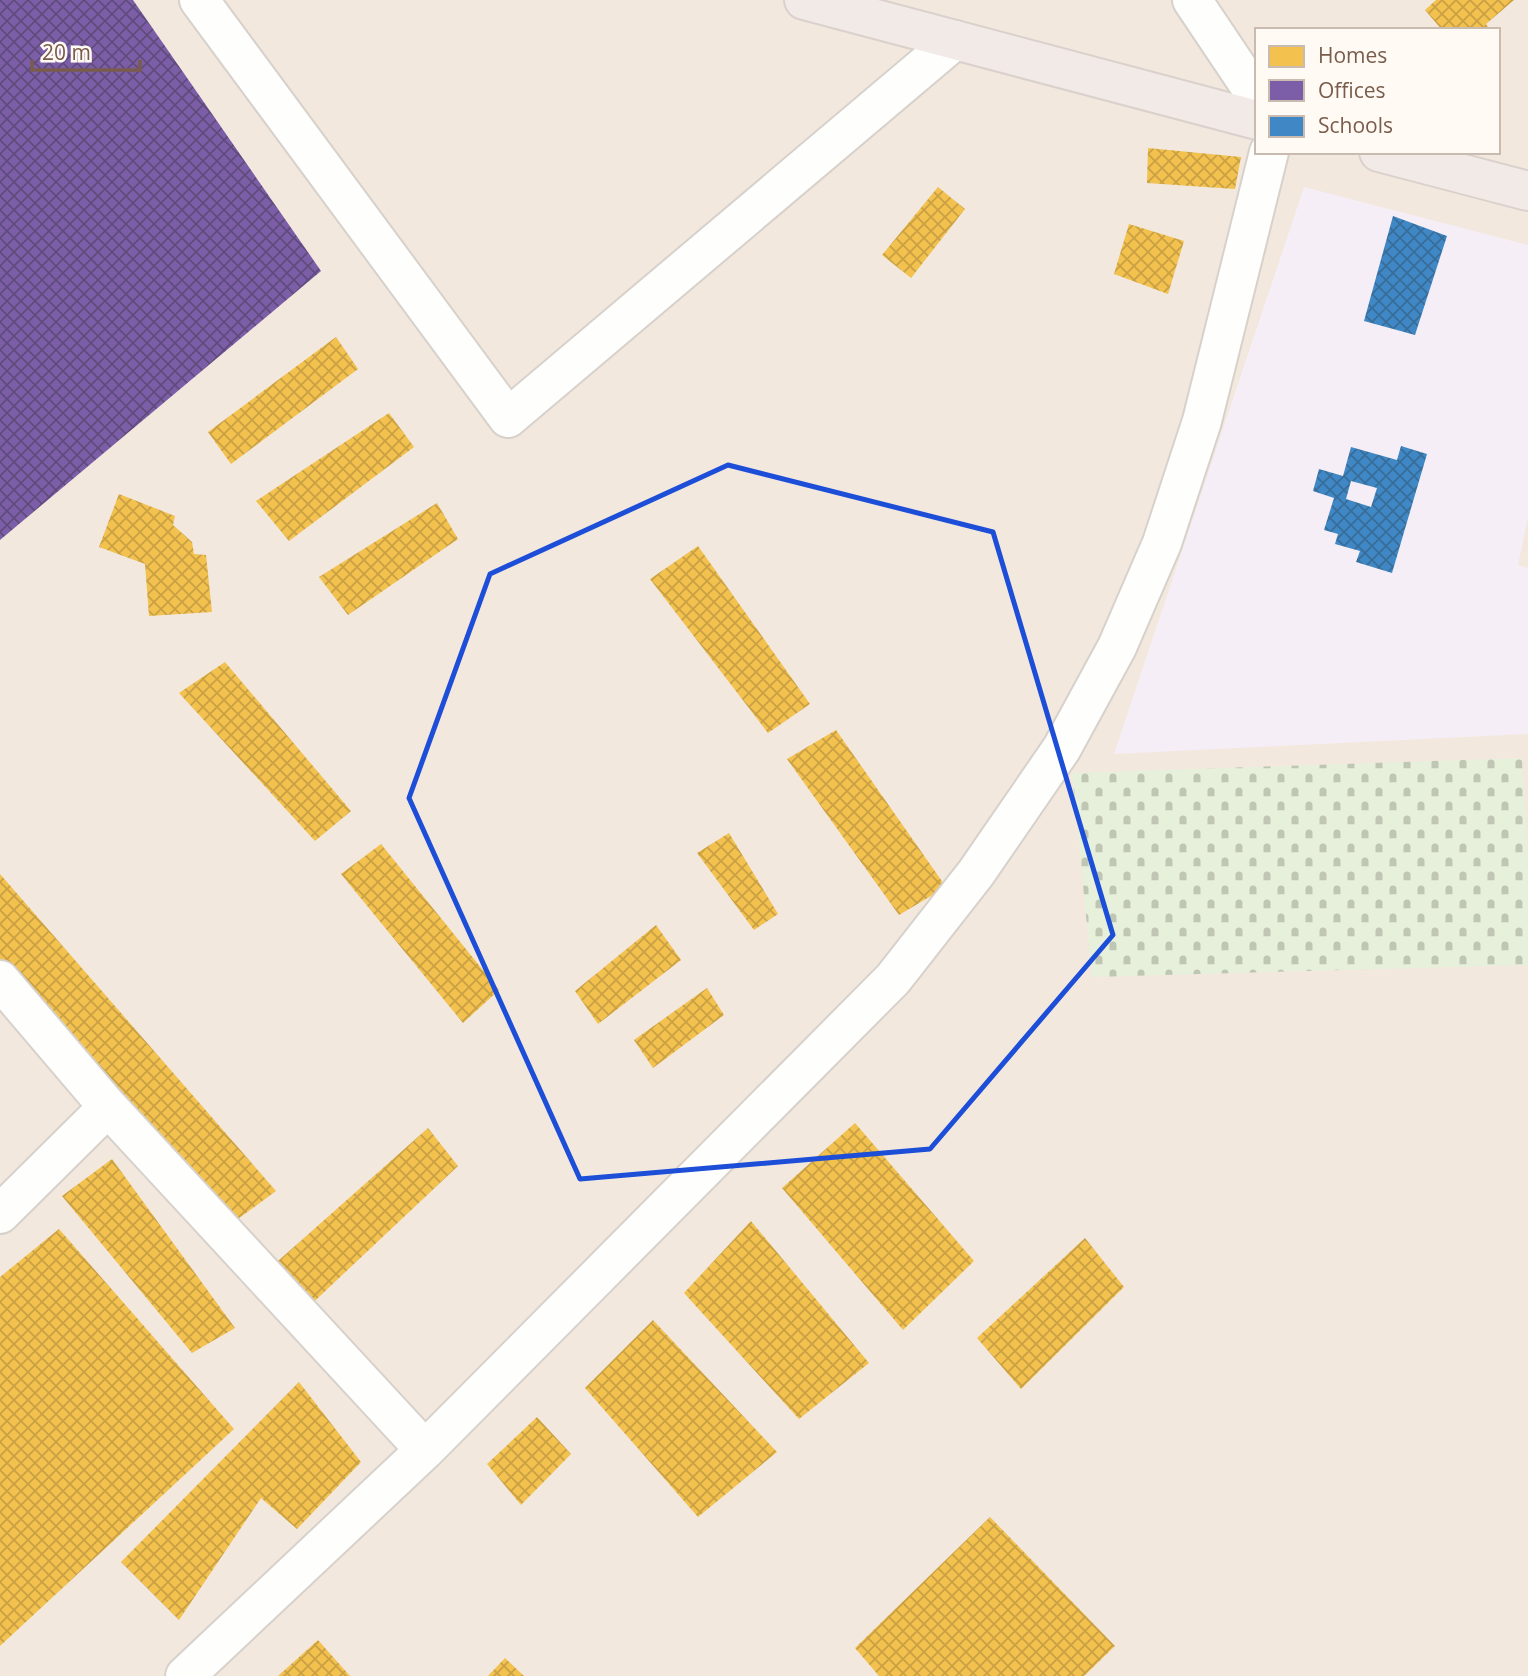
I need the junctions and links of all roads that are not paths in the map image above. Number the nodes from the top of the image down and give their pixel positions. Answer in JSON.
{"nodes":[{"id":1,"x":199,"y":0,"type":"edge"},
{"id":2,"x":804,"y":0,"type":"edge"},
{"id":3,"x":1192,"y":0,"type":"edge"},
{"id":4,"x":955,"y":40,"type":"junction"},
{"id":5,"x":1255,"y":94,"type":"edge"},
{"id":6,"x":1255,"y":119,"type":"edge"},
{"id":7,"x":1269,"y":154,"type":"edge"},
{"id":8,"x":1387,"y":154,"type":"edge"},
{"id":9,"x":1528,"y":191,"type":"edge"},
{"id":10,"x":0,"y":980,"type":"edge"},
{"id":11,"x":108,"y":1107,"type":"junction"},
{"id":12,"x":0,"y":1214,"type":"edge"},
{"id":13,"x":425,"y":1450,"type":"junction"},
{"id":14,"x":185,"y":1676,"type":"edge"}],
"edges":[{"from":1,"to":4,"type":"street"},
{"from":2,"to":4,"type":"highway"},
{"from":3,"to":5,"type":"street"},
{"from":4,"to":6,"type":"highway"},
{"from":7,"to":13,"type":"street"},
{"from":8,"to":9,"type":"highway"},
{"from":10,"to":11,"type":"street"},
{"from":11,"to":12,"type":"street"},
{"from":11,"to":13,"type":"street"},
{"from":13,"to":14,"type":"street"}]}
